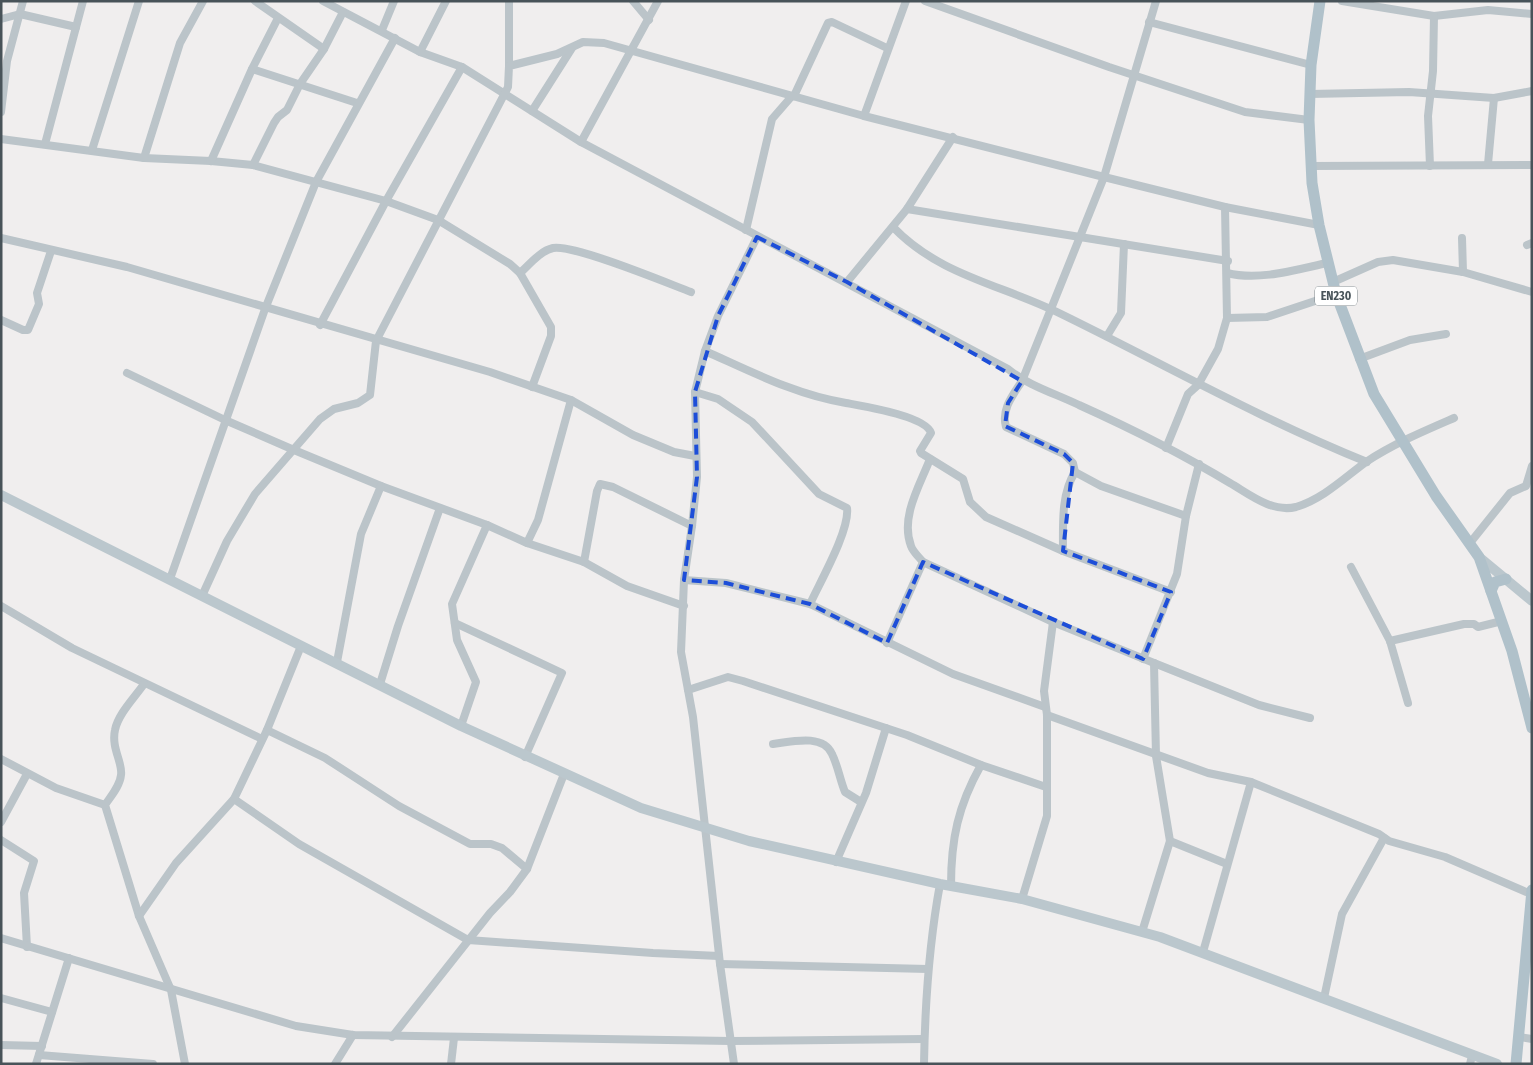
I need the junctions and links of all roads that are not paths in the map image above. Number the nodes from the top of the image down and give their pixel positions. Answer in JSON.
{"nodes":[{"id":1,"x":23,"y":1,"type":"edge"},
{"id":2,"x":84,"y":1,"type":"edge"},
{"id":3,"x":139,"y":1,"type":"edge"},
{"id":4,"x":203,"y":1,"type":"edge"},
{"id":5,"x":255,"y":1,"type":"edge"},
{"id":6,"x":323,"y":1,"type":"edge"},
{"id":7,"x":394,"y":1,"type":"edge"},
{"id":8,"x":446,"y":1,"type":"edge"},
{"id":9,"x":509,"y":1,"type":"edge"},
{"id":10,"x":634,"y":1,"type":"edge"},
{"id":11,"x":658,"y":1,"type":"edge"},
{"id":12,"x":906,"y":1,"type":"edge"},
{"id":13,"x":925,"y":1,"type":"edge"},
{"id":14,"x":1156,"y":1,"type":"edge"},
{"id":15,"x":1320,"y":1,"type":"edge"},
{"id":16,"x":1342,"y":1,"type":"edge"},
{"id":17,"x":334,"y":4,"type":"edge"},
{"id":18,"x":343,"y":12,"type":"junction"},
{"id":19,"x":20,"y":14,"type":"junction"},
{"id":20,"x":1532,"y":14,"type":"edge"},
{"id":21,"x":1434,"y":16,"type":"junction"},
{"id":22,"x":278,"y":18,"type":"junction"},
{"id":23,"x":1,"y":19,"type":"edge"},
{"id":24,"x":650,"y":20,"type":"junction"},
{"id":25,"x":1148,"y":22,"type":"junction"},
{"id":26,"x":76,"y":27,"type":"junction"},
{"id":27,"x":382,"y":30,"type":"junction"},
{"id":28,"x":395,"y":38,"type":"junction"},
{"id":29,"x":572,"y":48,"type":"junction"},
{"id":30,"x":887,"y":48,"type":"junction"},
{"id":31,"x":324,"y":49,"type":"junction"},
{"id":32,"x":632,"y":50,"type":"junction"},
{"id":33,"x":420,"y":52,"type":"junction"},
{"id":34,"x":1311,"y":65,"type":"junction"},
{"id":35,"x":509,"y":66,"type":"junction"},
{"id":36,"x":462,"y":67,"type":"junction"},
{"id":37,"x":252,"y":69,"type":"junction"},
{"id":38,"x":1134,"y":74,"type":"junction"},
{"id":39,"x":300,"y":84,"type":"junction"},
{"id":40,"x":1532,"y":91,"type":"edge"},
{"id":41,"x":1431,"y":92,"type":"junction"},
{"id":42,"x":505,"y":93,"type":"junction"},
{"id":43,"x":1310,"y":94,"type":"junction"},
{"id":44,"x":793,"y":96,"type":"junction"},
{"id":45,"x":1494,"y":98,"type":"junction"},
{"id":46,"x":357,"y":103,"type":"junction"},
{"id":47,"x":532,"y":111,"type":"junction"},
{"id":48,"x":1,"y":112,"type":"edge"},
{"id":49,"x":864,"y":116,"type":"junction"},
{"id":50,"x":1309,"y":120,"type":"junction"},
{"id":51,"x":953,"y":137,"type":"junction"},
{"id":52,"x":1,"y":139,"type":"edge"},
{"id":53,"x":581,"y":142,"type":"junction"},
{"id":54,"x":45,"y":144,"type":"junction"},
{"id":55,"x":92,"y":150,"type":"junction"},
{"id":56,"x":144,"y":158,"type":"junction"},
{"id":57,"x":211,"y":161,"type":"junction"},
{"id":58,"x":1488,"y":164,"type":"junction"},
{"id":59,"x":253,"y":165,"type":"junction"},
{"id":60,"x":1532,"y":165,"type":"edge"},
{"id":61,"x":1311,"y":166,"type":"junction"},
{"id":62,"x":1430,"y":166,"type":"junction"},
{"id":63,"x":1104,"y":177,"type":"junction"},
{"id":64,"x":316,"y":182,"type":"junction"},
{"id":65,"x":386,"y":201,"type":"junction"},
{"id":66,"x":1225,"y":207,"type":"junction"},
{"id":67,"x":907,"y":209,"type":"junction"},
{"id":68,"x":438,"y":220,"type":"junction"},
{"id":69,"x":1319,"y":225,"type":"junction"},
{"id":70,"x":893,"y":227,"type":"junction"},
{"id":71,"x":746,"y":230,"type":"junction"},
{"id":72,"x":1081,"y":236,"type":"junction"},
{"id":73,"x":757,"y":237,"type":"junction"},
{"id":74,"x":1,"y":238,"type":"edge"},
{"id":75,"x":1462,"y":238,"type":"dead end"},
{"id":76,"x":1124,"y":244,"type":"junction"},
{"id":77,"x":51,"y":251,"type":"junction"},
{"id":78,"x":1228,"y":260,"type":"junction"},
{"id":79,"x":1327,"y":264,"type":"junction"},
{"id":80,"x":1462,"y":272,"type":"junction"},
{"id":81,"x":520,"y":273,"type":"junction"},
{"id":82,"x":1227,"y":274,"type":"junction"},
{"id":83,"x":847,"y":282,"type":"junction"},
{"id":84,"x":1333,"y":282,"type":"junction"},
{"id":85,"x":691,"y":292,"type":"dead end"},
{"id":86,"x":1532,"y":292,"type":"edge"},
{"id":87,"x":1336,"y":294,"type":"junction"},
{"id":88,"x":265,"y":309,"type":"junction"},
{"id":89,"x":1051,"y":309,"type":"junction"},
{"id":90,"x":1227,"y":318,"type":"junction"},
{"id":91,"x":1,"y":320,"type":"edge"},
{"id":92,"x":320,"y":325,"type":"junction"},
{"id":93,"x":1446,"y":334,"type":"dead end"},
{"id":94,"x":1107,"y":336,"type":"junction"},
{"id":95,"x":376,"y":341,"type":"junction"},
{"id":96,"x":705,"y":351,"type":"junction"},
{"id":97,"x":1359,"y":359,"type":"junction"},
{"id":98,"x":127,"y":373,"type":"dead end"},
{"id":99,"x":1022,"y":381,"type":"junction"},
{"id":100,"x":1198,"y":384,"type":"junction"},
{"id":101,"x":532,"y":387,"type":"junction"},
{"id":102,"x":694,"y":392,"type":"junction"},
{"id":103,"x":571,"y":400,"type":"junction"},
{"id":104,"x":1454,"y":418,"type":"dead end"},
{"id":105,"x":225,"y":420,"type":"junction"},
{"id":106,"x":1402,"y":441,"type":"junction"},
{"id":107,"x":1166,"y":448,"type":"junction"},
{"id":108,"x":294,"y":450,"type":"junction"},
{"id":109,"x":695,"y":456,"type":"junction"},
{"id":110,"x":930,"y":459,"type":"junction"},
{"id":111,"x":1367,"y":462,"type":"junction"},
{"id":112,"x":1199,"y":464,"type":"junction"},
{"id":113,"x":1532,"y":466,"type":"edge"},
{"id":114,"x":1075,"y":472,"type":"junction"},
{"id":115,"x":381,"y":486,"type":"junction"},
{"id":116,"x":1,"y":495,"type":"edge"},
{"id":117,"x":440,"y":508,"type":"junction"},
{"id":118,"x":1186,"y":516,"type":"junction"},
{"id":119,"x":487,"y":525,"type":"junction"},
{"id":120,"x":692,"y":526,"type":"junction"},
{"id":121,"x":527,"y":543,"type":"junction"},
{"id":122,"x":1470,"y":543,"type":"junction"},
{"id":123,"x":1063,"y":550,"type":"junction"},
{"id":124,"x":1479,"y":557,"type":"junction"},
{"id":125,"x":584,"y":562,"type":"junction"},
{"id":126,"x":923,"y":562,"type":"junction"},
{"id":127,"x":1351,"y":567,"type":"dead end"},
{"id":128,"x":170,"y":579,"type":"junction"},
{"id":129,"x":1506,"y":579,"type":"junction"},
{"id":130,"x":684,"y":580,"type":"junction"},
{"id":131,"x":1491,"y":591,"type":"junction"},
{"id":132,"x":1171,"y":592,"type":"junction"},
{"id":133,"x":202,"y":596,"type":"junction"},
{"id":134,"x":1532,"y":601,"type":"edge"},
{"id":135,"x":810,"y":604,"type":"junction"},
{"id":136,"x":1,"y":606,"type":"edge"},
{"id":137,"x":684,"y":606,"type":"junction"},
{"id":138,"x":1502,"y":621,"type":"junction"},
{"id":139,"x":1053,"y":622,"type":"junction"},
{"id":140,"x":455,"y":623,"type":"junction"},
{"id":141,"x":1390,"y":641,"type":"junction"},
{"id":142,"x":887,"y":643,"type":"junction"},
{"id":143,"x":301,"y":646,"type":"junction"},
{"id":144,"x":1143,"y":659,"type":"junction"},
{"id":145,"x":337,"y":662,"type":"junction"},
{"id":146,"x":1154,"y":663,"type":"junction"},
{"id":147,"x":144,"y":684,"type":"junction"},
{"id":148,"x":380,"y":684,"type":"junction"},
{"id":149,"x":688,"y":690,"type":"junction"},
{"id":150,"x":1408,"y":703,"type":"dead end"},
{"id":151,"x":1046,"y":711,"type":"junction"},
{"id":152,"x":1310,"y":718,"type":"dead end"},
{"id":153,"x":461,"y":726,"type":"junction"},
{"id":154,"x":886,"y":728,"type":"junction"},
{"id":155,"x":1532,"y":728,"type":"edge"},
{"id":156,"x":267,"y":730,"type":"junction"},
{"id":157,"x":262,"y":739,"type":"junction"},
{"id":158,"x":774,"y":744,"type":"dead end"},
{"id":159,"x":1156,"y":756,"type":"junction"},
{"id":160,"x":525,"y":757,"type":"junction"},
{"id":161,"x":1,"y":759,"type":"edge"},
{"id":162,"x":981,"y":765,"type":"junction"},
{"id":163,"x":27,"y":774,"type":"junction"},
{"id":164,"x":564,"y":774,"type":"junction"},
{"id":165,"x":1251,"y":782,"type":"junction"},
{"id":166,"x":1046,"y":787,"type":"junction"},
{"id":167,"x":234,"y":799,"type":"junction"},
{"id":168,"x":861,"y":802,"type":"junction"},
{"id":169,"x":105,"y":805,"type":"junction"},
{"id":170,"x":1,"y":822,"type":"edge"},
{"id":171,"x":704,"y":828,"type":"junction"},
{"id":172,"x":1384,"y":838,"type":"junction"},
{"id":173,"x":1,"y":840,"type":"edge"},
{"id":174,"x":1170,"y":841,"type":"junction"},
{"id":175,"x":836,"y":862,"type":"junction"},
{"id":176,"x":1227,"y":864,"type":"junction"},
{"id":177,"x":527,"y":869,"type":"junction"},
{"id":178,"x":940,"y":884,"type":"junction"},
{"id":179,"x":951,"y":886,"type":"junction"},
{"id":180,"x":1532,"y":890,"type":"edge"},
{"id":181,"x":1531,"y":894,"type":"edge"},
{"id":182,"x":1022,"y":899,"type":"junction"},
{"id":183,"x":139,"y":916,"type":"junction"},
{"id":184,"x":1142,"y":932,"type":"junction"},
{"id":185,"x":1,"y":938,"type":"edge"},
{"id":186,"x":468,"y":940,"type":"junction"},
{"id":187,"x":27,"y":948,"type":"junction"},
{"id":188,"x":1203,"y":952,"type":"junction"},
{"id":189,"x":69,"y":958,"type":"junction"},
{"id":190,"x":719,"y":960,"type":"junction"},
{"id":191,"x":928,"y":969,"type":"junction"},
{"id":192,"x":1528,"y":978,"type":"edge"},
{"id":193,"x":171,"y":990,"type":"junction"},
{"id":194,"x":1,"y":998,"type":"edge"},
{"id":195,"x":1324,"y":998,"type":"junction"},
{"id":196,"x":52,"y":1012,"type":"junction"},
{"id":197,"x":353,"y":1036,"type":"junction"},
{"id":198,"x":392,"y":1037,"type":"junction"},
{"id":199,"x":1519,"y":1037,"type":"junction"},
{"id":200,"x":454,"y":1038,"type":"junction"},
{"id":201,"x":924,"y":1039,"type":"junction"},
{"id":202,"x":1532,"y":1039,"type":"edge"},
{"id":203,"x":731,"y":1040,"type":"junction"},
{"id":204,"x":1,"y":1045,"type":"edge"},
{"id":205,"x":42,"y":1046,"type":"junction"},
{"id":206,"x":39,"y":1055,"type":"junction"},
{"id":207,"x":1471,"y":1060,"type":"edge"},
{"id":208,"x":36,"y":1064,"type":"edge"},
{"id":209,"x":152,"y":1064,"type":"edge"},
{"id":210,"x":185,"y":1064,"type":"edge"},
{"id":211,"x":336,"y":1064,"type":"edge"},
{"id":212,"x":451,"y":1064,"type":"edge"},
{"id":213,"x":734,"y":1064,"type":"edge"},
{"id":214,"x":924,"y":1064,"type":"edge"},
{"id":215,"x":1497,"y":1064,"type":"edge"},
{"id":216,"x":1516,"y":1064,"type":"edge"}],
"edges":[{"from":1,"to":19,"type":"street"},
{"from":2,"to":26,"type":"street"},
{"from":3,"to":55,"type":"street"},
{"from":4,"to":56,"type":"street"},
{"from":5,"to":22,"type":"street"},
{"from":6,"to":17,"type":"street"},
{"from":7,"to":27,"type":"street"},
{"from":8,"to":33,"type":"street"},
{"from":9,"to":35,"type":"street"},
{"from":10,"to":24,"type":"street"},
{"from":11,"to":24,"type":"street"},
{"from":12,"to":30,"type":"street"},
{"from":13,"to":38,"type":"street"},
{"from":14,"to":25,"type":"street"},
{"from":15,"to":34,"type":"main road","number":"EN230"},
{"from":16,"to":21,"type":"street"},
{"from":17,"to":18,"type":"street"},
{"from":18,"to":27,"type":"street"},
{"from":18,"to":31,"type":"street"},
{"from":19,"to":23,"type":"street"},
{"from":19,"to":26,"type":"street"},
{"from":19,"to":48,"type":"street"},
{"from":20,"to":21,"type":"street"},
{"from":21,"to":41,"type":"street"},
{"from":22,"to":31,"type":"street"},
{"from":22,"to":37,"type":"street"},
{"from":24,"to":32,"type":"street"},
{"from":25,"to":34,"type":"street"},
{"from":25,"to":38,"type":"street"},
{"from":26,"to":54,"type":"street"},
{"from":27,"to":28,"type":"street"},
{"from":28,"to":33,"type":"street"},
{"from":28,"to":46,"type":"street"},
{"from":29,"to":32,"type":"street"},
{"from":29,"to":35,"type":"street"},
{"from":29,"to":47,"type":"street"},
{"from":30,"to":44,"type":"street"},
{"from":30,"to":49,"type":"street"},
{"from":31,"to":39,"type":"street"},
{"from":32,"to":44,"type":"street"},
{"from":32,"to":53,"type":"street"},
{"from":33,"to":36,"type":"street"},
{"from":34,"to":43,"type":"main road","number":"EN230"},
{"from":35,"to":42,"type":"street"},
{"from":36,"to":42,"type":"street"},
{"from":36,"to":65,"type":"street"},
{"from":37,"to":39,"type":"street"},
{"from":37,"to":57,"type":"street"},
{"from":38,"to":50,"type":"street"},
{"from":38,"to":63,"type":"street"},
{"from":39,"to":46,"type":"street"},
{"from":39,"to":59,"type":"street"},
{"from":40,"to":45,"type":"street"},
{"from":41,"to":43,"type":"street"},
{"from":41,"to":45,"type":"street"},
{"from":41,"to":62,"type":"street"},
{"from":42,"to":47,"type":"street"},
{"from":42,"to":68,"type":"street"},
{"from":43,"to":50,"type":"main road","number":"EN230"},
{"from":44,"to":49,"type":"street"},
{"from":44,"to":71,"type":"street"},
{"from":45,"to":58,"type":"street"},
{"from":46,"to":64,"type":"street"},
{"from":47,"to":53,"type":"street"},
{"from":49,"to":51,"type":"street"},
{"from":50,"to":61,"type":"main road","number":"EN230"},
{"from":51,"to":63,"type":"street"},
{"from":51,"to":67,"type":"street"},
{"from":52,"to":54,"type":"street"},
{"from":53,"to":71,"type":"street"},
{"from":54,"to":55,"type":"street"},
{"from":55,"to":56,"type":"street"},
{"from":56,"to":57,"type":"street"},
{"from":57,"to":59,"type":"street"},
{"from":58,"to":60,"type":"street"},
{"from":58,"to":62,"type":"street"},
{"from":59,"to":64,"type":"street"},
{"from":61,"to":62,"type":"street"},
{"from":61,"to":69,"type":"main road","number":"EN230"},
{"from":63,"to":66,"type":"street"},
{"from":63,"to":72,"type":"street"},
{"from":64,"to":65,"type":"street"},
{"from":64,"to":88,"type":"street"},
{"from":65,"to":68,"type":"street"},
{"from":65,"to":92,"type":"street"},
{"from":66,"to":69,"type":"street"},
{"from":66,"to":78,"type":"street"},
{"from":67,"to":70,"type":"street"},
{"from":67,"to":72,"type":"street"},
{"from":68,"to":81,"type":"street"},
{"from":68,"to":95,"type":"street"},
{"from":69,"to":79,"type":"main road","number":"EN230"},
{"from":70,"to":83,"type":"street"},
{"from":70,"to":89,"type":"street"},
{"from":71,"to":73,"type":"street"},
{"from":72,"to":76,"type":"street"},
{"from":72,"to":89,"type":"street"},
{"from":73,"to":83,"type":"street"},
{"from":73,"to":96,"type":"street"},
{"from":74,"to":77,"type":"street"},
{"from":75,"to":80,"type":"street"},
{"from":76,"to":78,"type":"street"},
{"from":76,"to":94,"type":"street"},
{"from":77,"to":88,"type":"street"},
{"from":77,"to":91,"type":"street"},
{"from":78,"to":82,"type":"street"},
{"from":79,"to":82,"type":"street"},
{"from":79,"to":84,"type":"main road","number":"EN230"},
{"from":80,"to":84,"type":"street"},
{"from":80,"to":86,"type":"street"},
{"from":81,"to":85,"type":"street"},
{"from":81,"to":101,"type":"street"},
{"from":82,"to":90,"type":"street"},
{"from":83,"to":99,"type":"street"},
{"from":84,"to":87,"type":"main road","number":"EN230"},
{"from":87,"to":90,"type":"street"},
{"from":87,"to":97,"type":"main road","number":"EN230"},
{"from":88,"to":92,"type":"street"},
{"from":88,"to":105,"type":"street"},
{"from":89,"to":94,"type":"street"},
{"from":89,"to":99,"type":"street"},
{"from":90,"to":100,"type":"street"},
{"from":92,"to":95,"type":"street"},
{"from":93,"to":97,"type":"street"},
{"from":94,"to":100,"type":"street"},
{"from":95,"to":101,"type":"street"},
{"from":95,"to":108,"type":"street"},
{"from":96,"to":102,"type":"street"},
{"from":96,"to":110,"type":"street"},
{"from":97,"to":106,"type":"main road","number":"EN230"},
{"from":98,"to":105,"type":"street"},
{"from":99,"to":107,"type":"street"},
{"from":99,"to":114,"type":"street"},
{"from":100,"to":107,"type":"street"},
{"from":100,"to":111,"type":"street"},
{"from":101,"to":103,"type":"street"},
{"from":102,"to":109,"type":"street"},
{"from":102,"to":135,"type":"street"},
{"from":103,"to":109,"type":"street"},
{"from":103,"to":121,"type":"street"},
{"from":104,"to":106,"type":"street"},
{"from":105,"to":108,"type":"street"},
{"from":105,"to":128,"type":"street"},
{"from":106,"to":111,"type":"street"},
{"from":106,"to":122,"type":"main road","number":"EN230"},
{"from":107,"to":112,"type":"street"},
{"from":108,"to":115,"type":"street"},
{"from":108,"to":133,"type":"street"},
{"from":109,"to":120,"type":"street"},
{"from":110,"to":123,"type":"street"},
{"from":110,"to":126,"type":"street"},
{"from":111,"to":112,"type":"street"},
{"from":112,"to":118,"type":"street"},
{"from":113,"to":122,"type":"street"},
{"from":114,"to":118,"type":"street"},
{"from":114,"to":123,"type":"street"},
{"from":115,"to":117,"type":"street"},
{"from":115,"to":145,"type":"street"},
{"from":116,"to":128,"type":"street"},
{"from":117,"to":119,"type":"street"},
{"from":117,"to":148,"type":"street"},
{"from":118,"to":132,"type":"street"},
{"from":119,"to":121,"type":"street"},
{"from":119,"to":140,"type":"street"},
{"from":120,"to":125,"type":"street"},
{"from":120,"to":130,"type":"street"},
{"from":121,"to":125,"type":"street"},
{"from":122,"to":124,"type":"main road","number":"EN230"},
{"from":123,"to":132,"type":"street"},
{"from":124,"to":129,"type":"street"},
{"from":124,"to":131,"type":"main road","number":"EN230"},
{"from":125,"to":137,"type":"street"},
{"from":126,"to":139,"type":"street"},
{"from":126,"to":142,"type":"street"},
{"from":127,"to":141,"type":"street"},
{"from":128,"to":133,"type":"street"},
{"from":129,"to":131,"type":"main road"},
{"from":129,"to":134,"type":"street"},
{"from":130,"to":135,"type":"street"},
{"from":130,"to":137,"type":"street"},
{"from":131,"to":138,"type":"main road","number":"EN230"},
{"from":132,"to":144,"type":"street"},
{"from":133,"to":143,"type":"street"},
{"from":135,"to":142,"type":"street"},
{"from":136,"to":147,"type":"street"},
{"from":137,"to":149,"type":"street"},
{"from":138,"to":141,"type":"street"},
{"from":138,"to":155,"type":"main road","number":"EN230"},
{"from":139,"to":144,"type":"street"},
{"from":139,"to":151,"type":"street"},
{"from":140,"to":153,"type":"street"},
{"from":140,"to":160,"type":"street"},
{"from":141,"to":150,"type":"street"},
{"from":142,"to":151,"type":"street"},
{"from":143,"to":145,"type":"street"},
{"from":143,"to":156,"type":"street"},
{"from":144,"to":146,"type":"street"},
{"from":145,"to":148,"type":"street"},
{"from":146,"to":152,"type":"street"},
{"from":146,"to":159,"type":"street"},
{"from":147,"to":157,"type":"street"},
{"from":147,"to":169,"type":"street"},
{"from":148,"to":153,"type":"street"},
{"from":149,"to":154,"type":"street"},
{"from":149,"to":171,"type":"street"},
{"from":151,"to":159,"type":"street"},
{"from":151,"to":166,"type":"street"},
{"from":153,"to":160,"type":"street"},
{"from":154,"to":162,"type":"street"},
{"from":154,"to":168,"type":"street"},
{"from":156,"to":157,"type":"street"},
{"from":156,"to":177,"type":"street"},
{"from":157,"to":167,"type":"street"},
{"from":158,"to":168,"type":"street"},
{"from":159,"to":165,"type":"street"},
{"from":159,"to":174,"type":"street"},
{"from":160,"to":164,"type":"street"},
{"from":161,"to":163,"type":"street"},
{"from":162,"to":166,"type":"street"},
{"from":162,"to":179,"type":"street"},
{"from":163,"to":169,"type":"street"},
{"from":163,"to":170,"type":"street"},
{"from":164,"to":171,"type":"street"},
{"from":164,"to":177,"type":"street"},
{"from":165,"to":172,"type":"street"},
{"from":165,"to":176,"type":"street"},
{"from":166,"to":182,"type":"street"},
{"from":167,"to":183,"type":"street"},
{"from":167,"to":186,"type":"street"},
{"from":168,"to":175,"type":"street"},
{"from":169,"to":183,"type":"street"},
{"from":171,"to":175,"type":"street"},
{"from":171,"to":190,"type":"street"},
{"from":172,"to":181,"type":"street"},
{"from":172,"to":195,"type":"street"},
{"from":173,"to":187,"type":"street"},
{"from":174,"to":176,"type":"street"},
{"from":174,"to":184,"type":"street"},
{"from":175,"to":178,"type":"street"},
{"from":176,"to":188,"type":"street"},
{"from":177,"to":186,"type":"street"},
{"from":178,"to":179,"type":"street"},
{"from":178,"to":191,"type":"street"},
{"from":179,"to":182,"type":"street"},
{"from":180,"to":181,"type":"main road"},
{"from":181,"to":192,"type":"main road"},
{"from":182,"to":184,"type":"street"},
{"from":183,"to":193,"type":"street"},
{"from":184,"to":188,"type":"street"},
{"from":185,"to":187,"type":"street"},
{"from":186,"to":190,"type":"street"},
{"from":186,"to":198,"type":"street"},
{"from":187,"to":189,"type":"street"},
{"from":188,"to":195,"type":"street"},
{"from":189,"to":193,"type":"street"},
{"from":189,"to":196,"type":"street"},
{"from":190,"to":191,"type":"street"},
{"from":190,"to":203,"type":"street"},
{"from":191,"to":201,"type":"street"},
{"from":192,"to":199,"type":"main road"},
{"from":193,"to":197,"type":"street"},
{"from":193,"to":210,"type":"street"},
{"from":194,"to":196,"type":"street"},
{"from":195,"to":207,"type":"street"},
{"from":196,"to":205,"type":"street"},
{"from":197,"to":198,"type":"street"},
{"from":197,"to":211,"type":"street"},
{"from":198,"to":200,"type":"street"},
{"from":199,"to":202,"type":"street"},
{"from":199,"to":216,"type":"main road"},
{"from":200,"to":203,"type":"street"},
{"from":200,"to":212,"type":"street"},
{"from":201,"to":203,"type":"street"},
{"from":201,"to":214,"type":"street"},
{"from":203,"to":213,"type":"street"},
{"from":204,"to":205,"type":"street"},
{"from":205,"to":206,"type":"street"},
{"from":206,"to":208,"type":"street"},
{"from":206,"to":209,"type":"street"},
{"from":207,"to":215,"type":"street"}]}
